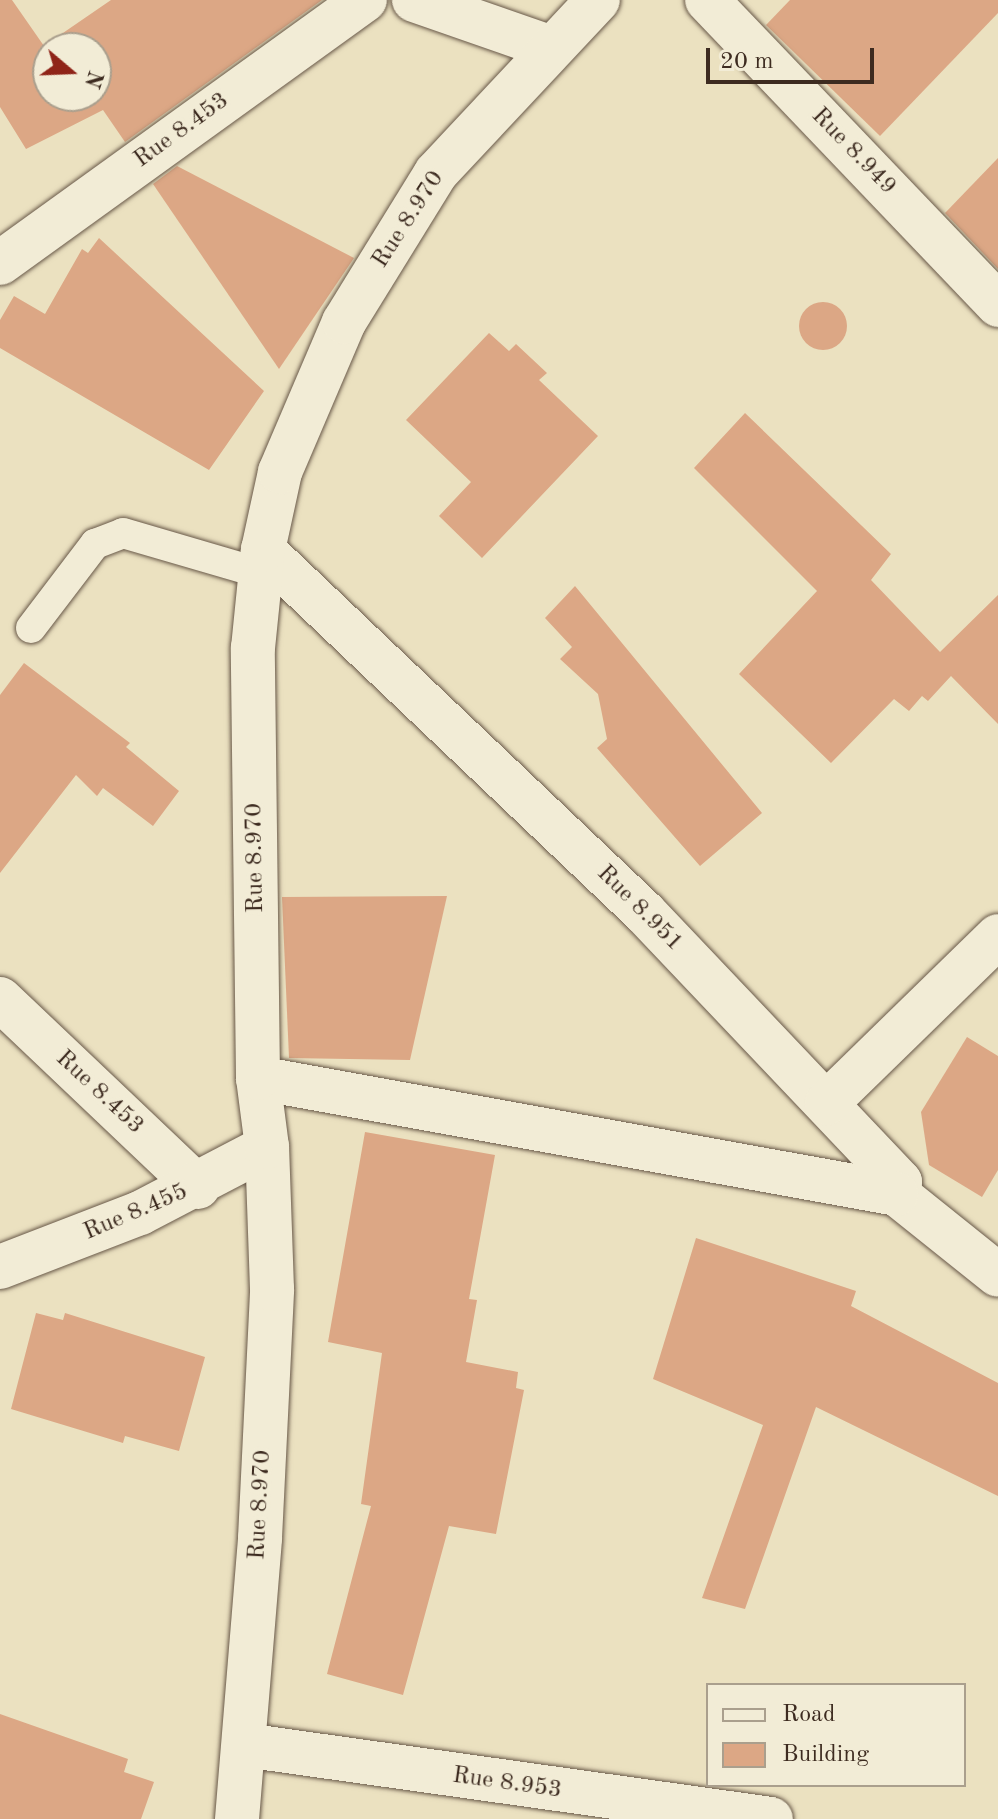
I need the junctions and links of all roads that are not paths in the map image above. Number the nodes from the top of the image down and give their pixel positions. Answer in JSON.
{"nodes":[{"id":1,"x":365,"y":0,"type":"edge"},
{"id":2,"x":414,"y":0,"type":"edge"},
{"id":3,"x":598,"y":0,"type":"edge"},
{"id":4,"x":707,"y":0,"type":"edge"},
{"id":5,"x":549,"y":47,"type":"junction"},
{"id":6,"x":0,"y":263,"type":"edge"},
{"id":7,"x":998,"y":305,"type":"edge"},
{"id":8,"x":262,"y":562,"type":"junction"},
{"id":9,"x":31,"y":628,"type":"dead end"},
{"id":10,"x":998,"y":936,"type":"edge"},
{"id":11,"x":0,"y":999,"type":"edge"},
{"id":12,"x":258,"y":1078,"type":"junction"},
{"id":13,"x":827,"y":1103,"type":"junction"},
{"id":14,"x":267,"y":1147,"type":"junction"},
{"id":15,"x":198,"y":1187,"type":"junction"},
{"id":16,"x":897,"y":1194,"type":"junction"},
{"id":17,"x":0,"y":1267,"type":"edge"},
{"id":18,"x":998,"y":1275,"type":"edge"},
{"id":19,"x":244,"y":1745,"type":"junction"},
{"id":20,"x":672,"y":1814,"type":"edge"},
{"id":21,"x":237,"y":1819,"type":"edge"},
{"id":22,"x":771,"y":1819,"type":"edge"}],
"edges":[{"from":1,"to":6,"type":"street","name":"Rue 8.453"},
{"from":2,"to":5,"type":"street"},
{"from":3,"to":5,"type":"street","name":"Rue 8.970"},
{"from":4,"to":7,"type":"street","name":"Rue 8.949"},
{"from":5,"to":8,"type":"street","name":"Rue 8.970"},
{"from":8,"to":9,"type":"lane"},
{"from":8,"to":12,"type":"street","name":"Rue 8.970"},
{"from":8,"to":13,"type":"street","name":"Rue 8.951"},
{"from":10,"to":13,"type":"street"},
{"from":11,"to":15,"type":"street","name":"Rue 8.453"},
{"from":12,"to":14,"type":"street","name":"Rue 8.970"},
{"from":12,"to":16,"type":"street"},
{"from":13,"to":16,"type":"street","name":"Rue 8.951"},
{"from":14,"to":15,"type":"street","name":"Rue 8.455"},
{"from":14,"to":19,"type":"street","name":"Rue 8.970"},
{"from":15,"to":17,"type":"street","name":"Rue 8.455"},
{"from":16,"to":18,"type":"street","name":"Rue 8.951"},
{"from":19,"to":20,"type":"street","name":"Rue 8.953"},
{"from":19,"to":21,"type":"street","name":"Rue 8.970"},
{"from":20,"to":22,"type":"street","name":"Rue 8.953"}]}
